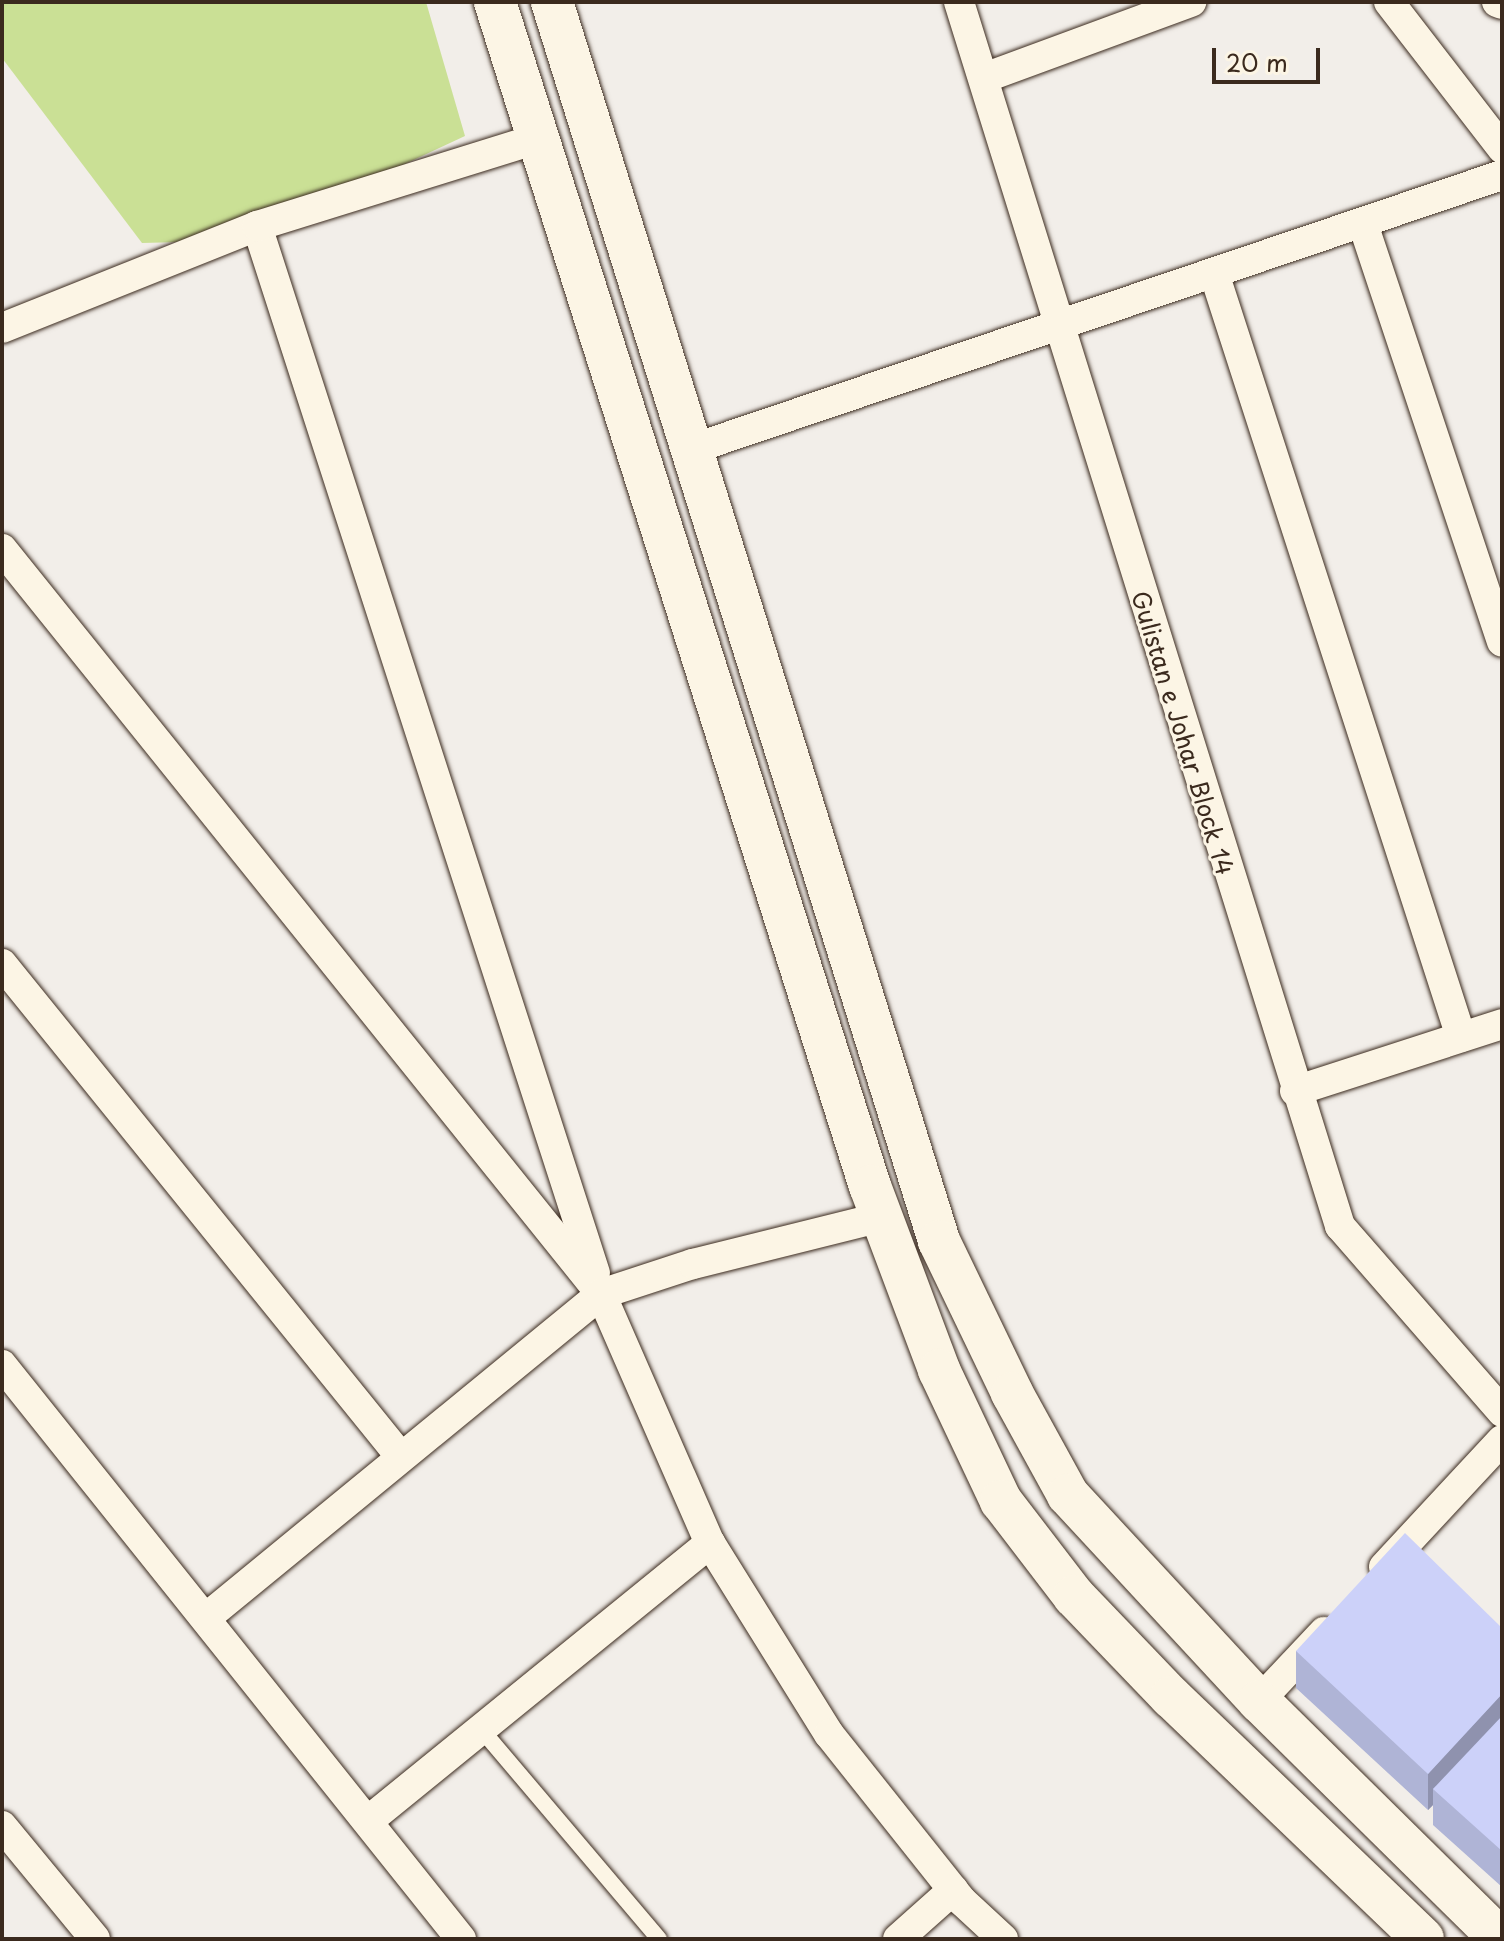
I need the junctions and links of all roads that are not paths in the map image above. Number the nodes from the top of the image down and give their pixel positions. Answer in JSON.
{"nodes":[{"id":1,"x":495,"y":2,"type":"edge"},
{"id":2,"x":552,"y":2,"type":"edge"},
{"id":3,"x":959,"y":2,"type":"edge"},
{"id":4,"x":1191,"y":2,"type":"edge"},
{"id":5,"x":1389,"y":2,"type":"edge"},
{"id":6,"x":984,"y":78,"type":"junction"},
{"id":7,"x":539,"y":138,"type":"junction"},
{"id":8,"x":1502,"y":148,"type":"edge"},
{"id":9,"x":1502,"y":175,"type":"edge"},
{"id":10,"x":1363,"y":224,"type":"junction"},
{"id":11,"x":257,"y":226,"type":"junction"},
{"id":12,"x":1214,"y":273,"type":"junction"},
{"id":13,"x":1055,"y":324,"type":"junction"},
{"id":14,"x":2,"y":328,"type":"edge"},
{"id":15,"x":695,"y":448,"type":"junction"},
{"id":16,"x":722,"y":538,"type":"junction"},
{"id":17,"x":2,"y":549,"type":"edge"},
{"id":18,"x":671,"y":553,"type":"junction"},
{"id":19,"x":1502,"y":641,"type":"edge"},
{"id":20,"x":2,"y":964,"type":"edge"},
{"id":21,"x":1502,"y":1024,"type":"edge"},
{"id":22,"x":1461,"y":1037,"type":"junction"},
{"id":23,"x":1295,"y":1091,"type":"junction"},
{"id":24,"x":882,"y":1217,"type":"junction"},
{"id":25,"x":601,"y":1294,"type":"junction"},
{"id":26,"x":2,"y":1365,"type":"edge"},
{"id":27,"x":1502,"y":1412,"type":"edge"},
{"id":28,"x":1502,"y":1440,"type":"edge"},
{"id":29,"x":401,"y":1457,"type":"junction"},
{"id":30,"x":710,"y":1543,"type":"junction"},
{"id":31,"x":1365,"y":1587,"type":"edge"},
{"id":32,"x":1344,"y":1610,"type":"edge"},
{"id":33,"x":207,"y":1617,"type":"junction"},
{"id":34,"x":1259,"y":1701,"type":"junction"},
{"id":35,"x":481,"y":1729,"type":"junction"},
{"id":36,"x":368,"y":1821,"type":"junction"},
{"id":37,"x":2,"y":1826,"type":"edge"},
{"id":38,"x":953,"y":1890,"type":"junction"},
{"id":39,"x":95,"y":1939,"type":"edge"},
{"id":40,"x":461,"y":1939,"type":"edge"},
{"id":41,"x":659,"y":1939,"type":"edge"},
{"id":42,"x":898,"y":1939,"type":"edge"},
{"id":43,"x":1003,"y":1939,"type":"edge"},
{"id":44,"x":1423,"y":1939,"type":"edge"},
{"id":45,"x":1500,"y":1939,"type":"edge"}],
"edges":[{"from":1,"to":7,"type":"street"},
{"from":2,"to":15,"type":"street"},
{"from":3,"to":6,"type":"street","name":"Gulistan e Johar Block 14"},
{"from":4,"to":6,"type":"street"},
{"from":5,"to":8,"type":"street"},
{"from":6,"to":13,"type":"street","name":"Gulistan e Johar Block 14"},
{"from":7,"to":11,"type":"street"},
{"from":7,"to":18,"type":"street"},
{"from":9,"to":10,"type":"street"},
{"from":10,"to":12,"type":"street"},
{"from":10,"to":19,"type":"street"},
{"from":11,"to":14,"type":"street"},
{"from":11,"to":25,"type":"street"},
{"from":12,"to":13,"type":"street"},
{"from":12,"to":22,"type":"street"},
{"from":13,"to":15,"type":"street"},
{"from":13,"to":23,"type":"street","name":"Gulistan e Johar Block 14"},
{"from":15,"to":16,"type":"street"},
{"from":16,"to":18,"type":"street"},
{"from":16,"to":34,"type":"street"},
{"from":17,"to":25,"type":"street"},
{"from":18,"to":24,"type":"street"},
{"from":20,"to":29,"type":"street"},
{"from":21,"to":22,"type":"street"},
{"from":22,"to":23,"type":"street"},
{"from":23,"to":27,"type":"street","name":"Gulistan e Johar Block 14"},
{"from":24,"to":25,"type":"street"},
{"from":24,"to":44,"type":"street"},
{"from":25,"to":29,"type":"street"},
{"from":25,"to":30,"type":"street"},
{"from":26,"to":33,"type":"street"},
{"from":28,"to":31,"type":"street"},
{"from":29,"to":33,"type":"street"},
{"from":30,"to":35,"type":"street"},
{"from":30,"to":38,"type":"street"},
{"from":32,"to":34,"type":"street"},
{"from":33,"to":36,"type":"street"},
{"from":34,"to":45,"type":"street"},
{"from":35,"to":36,"type":"street"},
{"from":35,"to":41,"type":"lane"},
{"from":36,"to":40,"type":"street"},
{"from":37,"to":39,"type":"street"},
{"from":38,"to":42,"type":"street"},
{"from":38,"to":43,"type":"street"}]}
